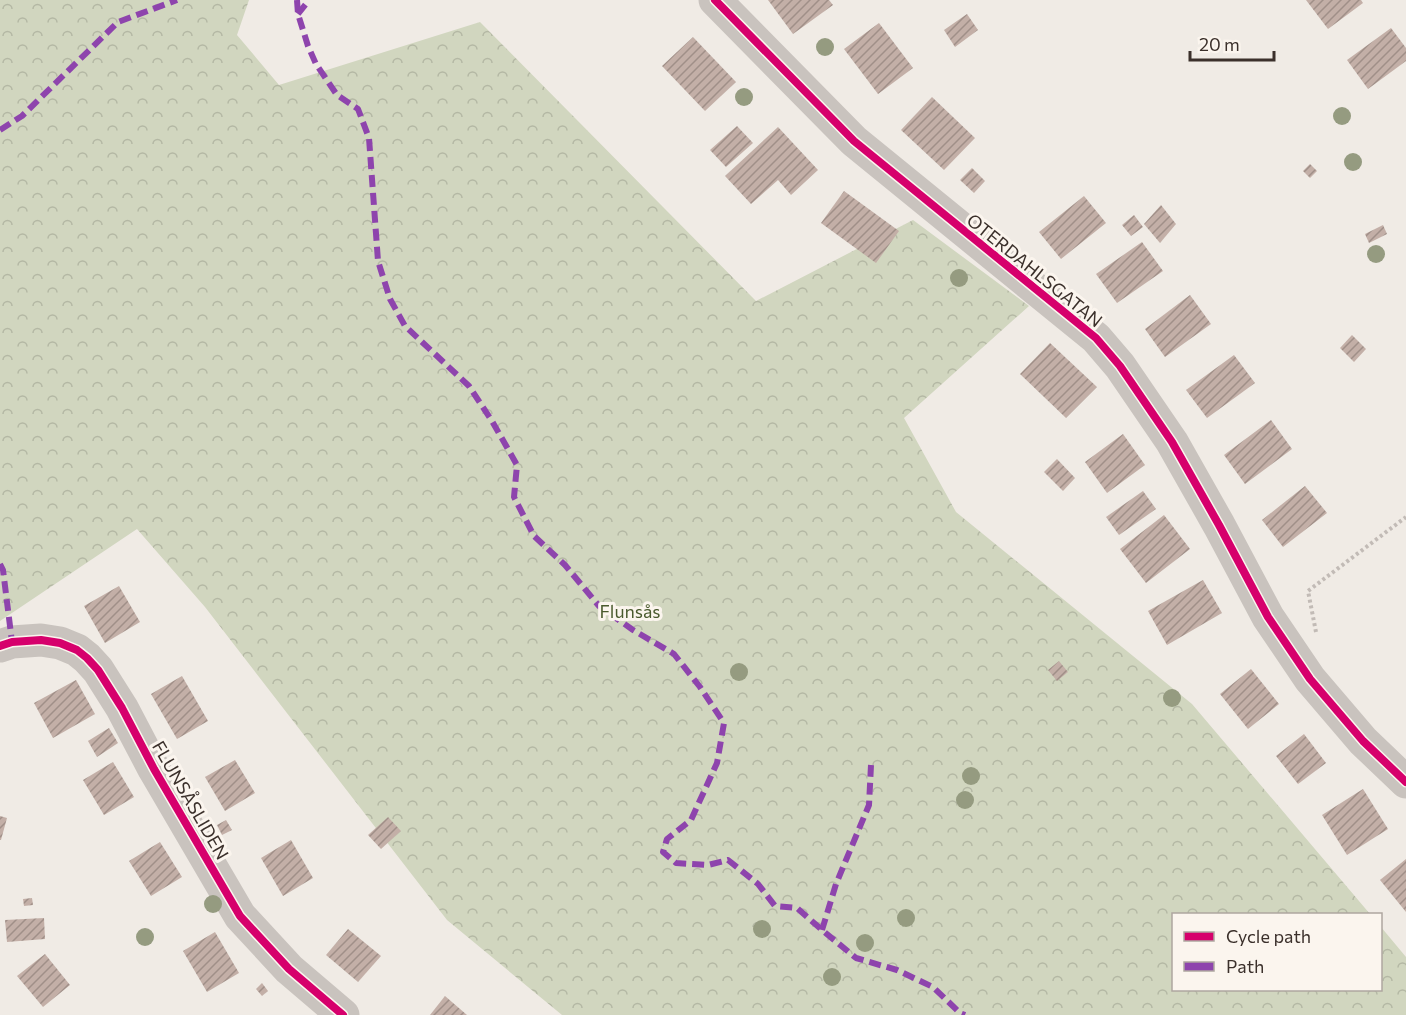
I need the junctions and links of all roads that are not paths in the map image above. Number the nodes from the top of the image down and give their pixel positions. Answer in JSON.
{"nodes":[{"id":1,"x":715,"y":0,"type":"edge"},
{"id":2,"x":0,"y":646,"type":"edge"},
{"id":3,"x":1406,"y":782,"type":"edge"},
{"id":4,"x":343,"y":1015,"type":"edge"}],
"edges":[{"from":1,"to":3,"type":"street","name":"OTERDAHLSGATAN"},
{"from":2,"to":4,"type":"street","name":"FLUNSÅSLIDEN"}]}
